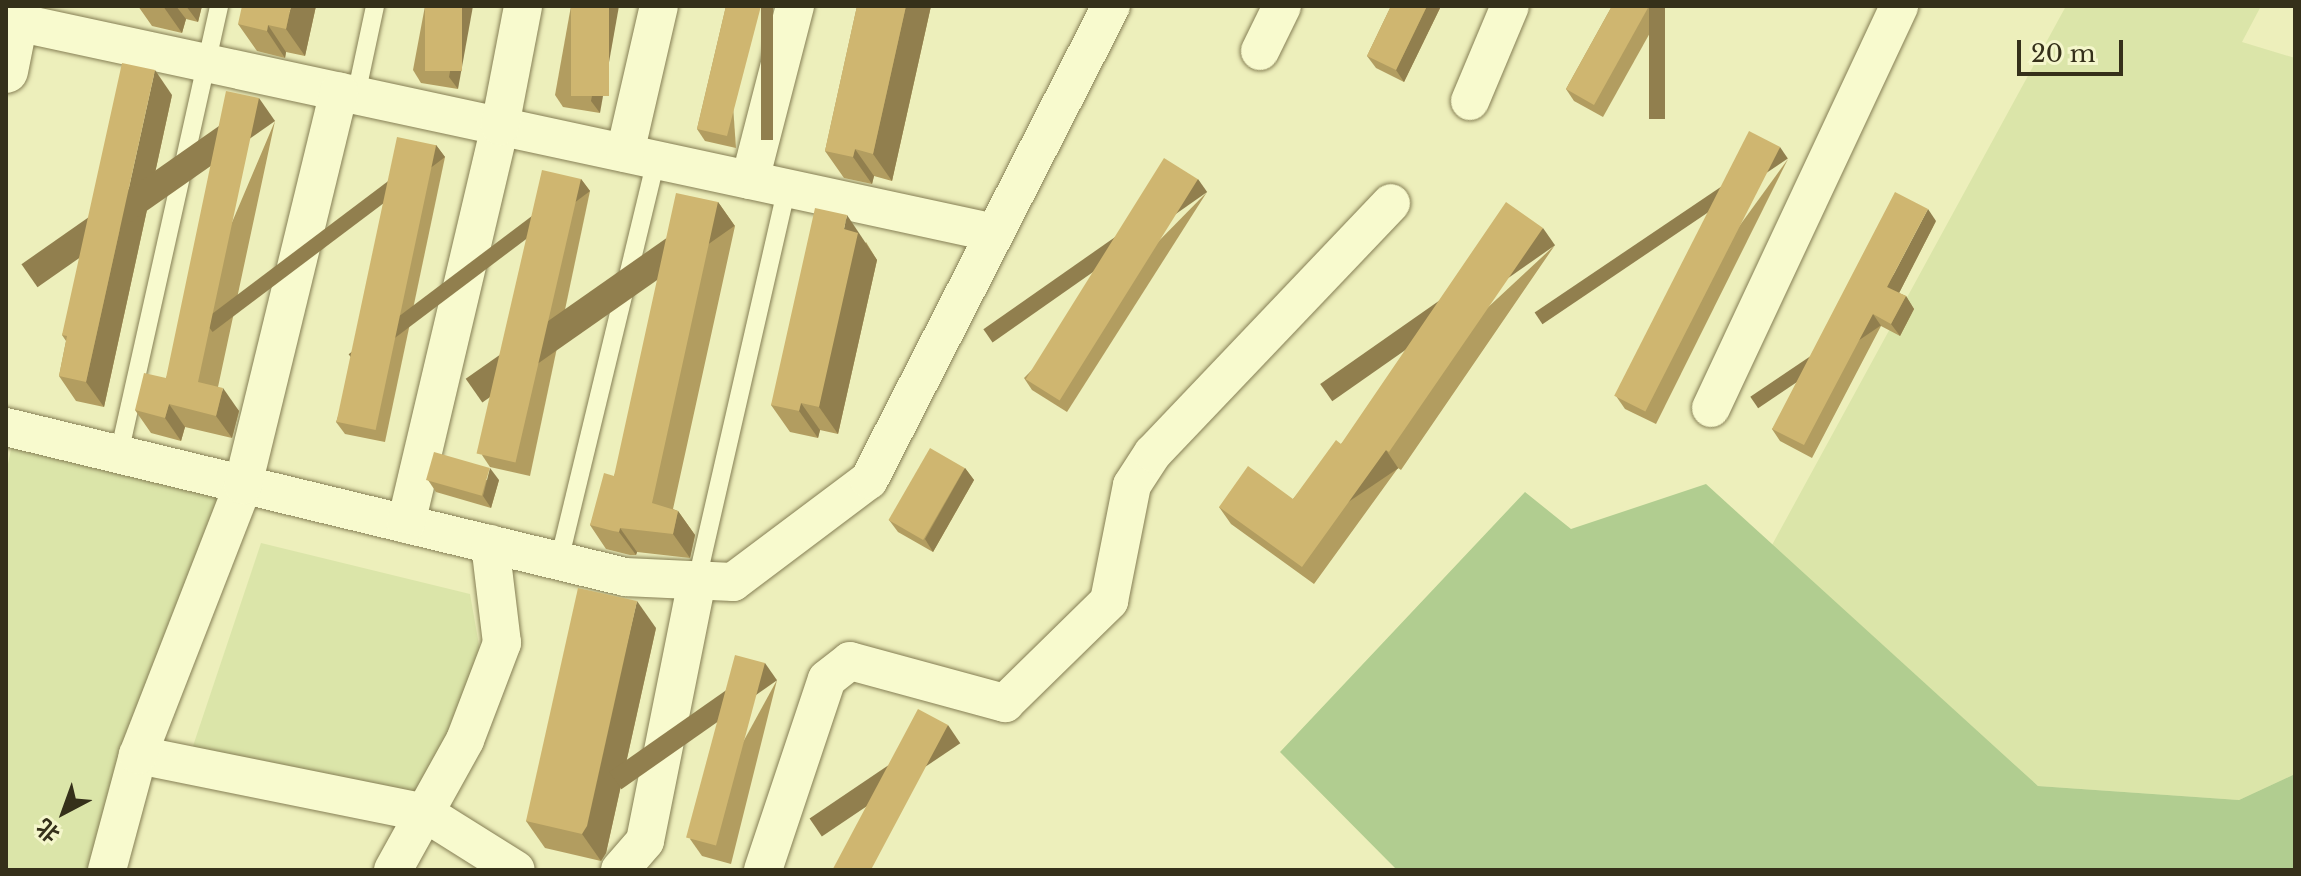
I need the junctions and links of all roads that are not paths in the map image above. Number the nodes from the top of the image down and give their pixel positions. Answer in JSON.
{"nodes":[{"id":1,"x":219,"y":6,"type":"edge"},
{"id":2,"x":375,"y":6,"type":"edge"},
{"id":3,"x":523,"y":6,"type":"edge"},
{"id":4,"x":659,"y":6,"type":"edge"},
{"id":5,"x":795,"y":6,"type":"edge"},
{"id":6,"x":1282,"y":6,"type":"edge"},
{"id":7,"x":1510,"y":6,"type":"edge"},
{"id":8,"x":1899,"y":6,"type":"edge"},
{"id":9,"x":1100,"y":9,"type":"edge"},
{"id":10,"x":18,"y":14,"type":"edge"},
{"id":11,"x":1260,"y":51,"type":"dead end"},
{"id":12,"x":207,"y":63,"type":"junction"},
{"id":13,"x":6,"y":71,"type":"edge"},
{"id":14,"x":348,"y":94,"type":"junction"},
{"id":15,"x":1470,"y":101,"type":"dead end"},
{"id":16,"x":500,"y":126,"type":"junction"},
{"id":17,"x":640,"y":157,"type":"junction"},
{"id":18,"x":750,"y":180,"type":"junction"},
{"id":19,"x":787,"y":188,"type":"junction"},
{"id":20,"x":1391,"y":203,"type":"dead end"},
{"id":21,"x":995,"y":233,"type":"junction"},
{"id":22,"x":1711,"y":408,"type":"dead end"},
{"id":23,"x":6,"y":427,"type":"edge"},
{"id":24,"x":119,"y":454,"type":"junction"},
{"id":25,"x":243,"y":485,"type":"junction"},
{"id":26,"x":406,"y":524,"type":"junction"},
{"id":27,"x":490,"y":544,"type":"junction"},
{"id":28,"x":559,"y":561,"type":"junction"},
{"id":29,"x":697,"y":580,"type":"junction"},
{"id":30,"x":138,"y":755,"type":"junction"},
{"id":31,"x":425,"y":813,"type":"junction"},
{"id":32,"x":107,"y":870,"type":"edge"},
{"id":33,"x":393,"y":870,"type":"edge"},
{"id":34,"x":516,"y":870,"type":"edge"},
{"id":35,"x":620,"y":870,"type":"edge"},
{"id":36,"x":763,"y":870,"type":"edge"}],
"edges":[{"from":1,"to":12,"type":"lane"},
{"from":2,"to":14,"type":"lane"},
{"from":3,"to":16,"type":"street"},
{"from":4,"to":17,"type":"street"},
{"from":5,"to":18,"type":"street"},
{"from":6,"to":11,"type":"street"},
{"from":7,"to":15,"type":"street"},
{"from":8,"to":22,"type":"street"},
{"from":9,"to":21,"type":"street"},
{"from":10,"to":12,"type":"street"},
{"from":10,"to":13,"type":"street"},
{"from":12,"to":14,"type":"street"},
{"from":12,"to":24,"type":"lane"},
{"from":14,"to":16,"type":"street"},
{"from":14,"to":25,"type":"street"},
{"from":16,"to":17,"type":"street"},
{"from":16,"to":26,"type":"street"},
{"from":17,"to":18,"type":"street"},
{"from":17,"to":28,"type":"lane"},
{"from":18,"to":19,"type":"street"},
{"from":19,"to":21,"type":"street"},
{"from":19,"to":29,"type":"lane"},
{"from":20,"to":36,"type":"street"},
{"from":21,"to":29,"type":"street"},
{"from":23,"to":24,"type":"street"},
{"from":24,"to":25,"type":"street"},
{"from":25,"to":26,"type":"street"},
{"from":25,"to":30,"type":"street"},
{"from":26,"to":27,"type":"street"},
{"from":27,"to":28,"type":"street"},
{"from":27,"to":31,"type":"street"},
{"from":28,"to":29,"type":"street"},
{"from":29,"to":35,"type":"street"},
{"from":30,"to":31,"type":"street"},
{"from":30,"to":32,"type":"street"},
{"from":31,"to":33,"type":"street"},
{"from":31,"to":34,"type":"street"}]}
